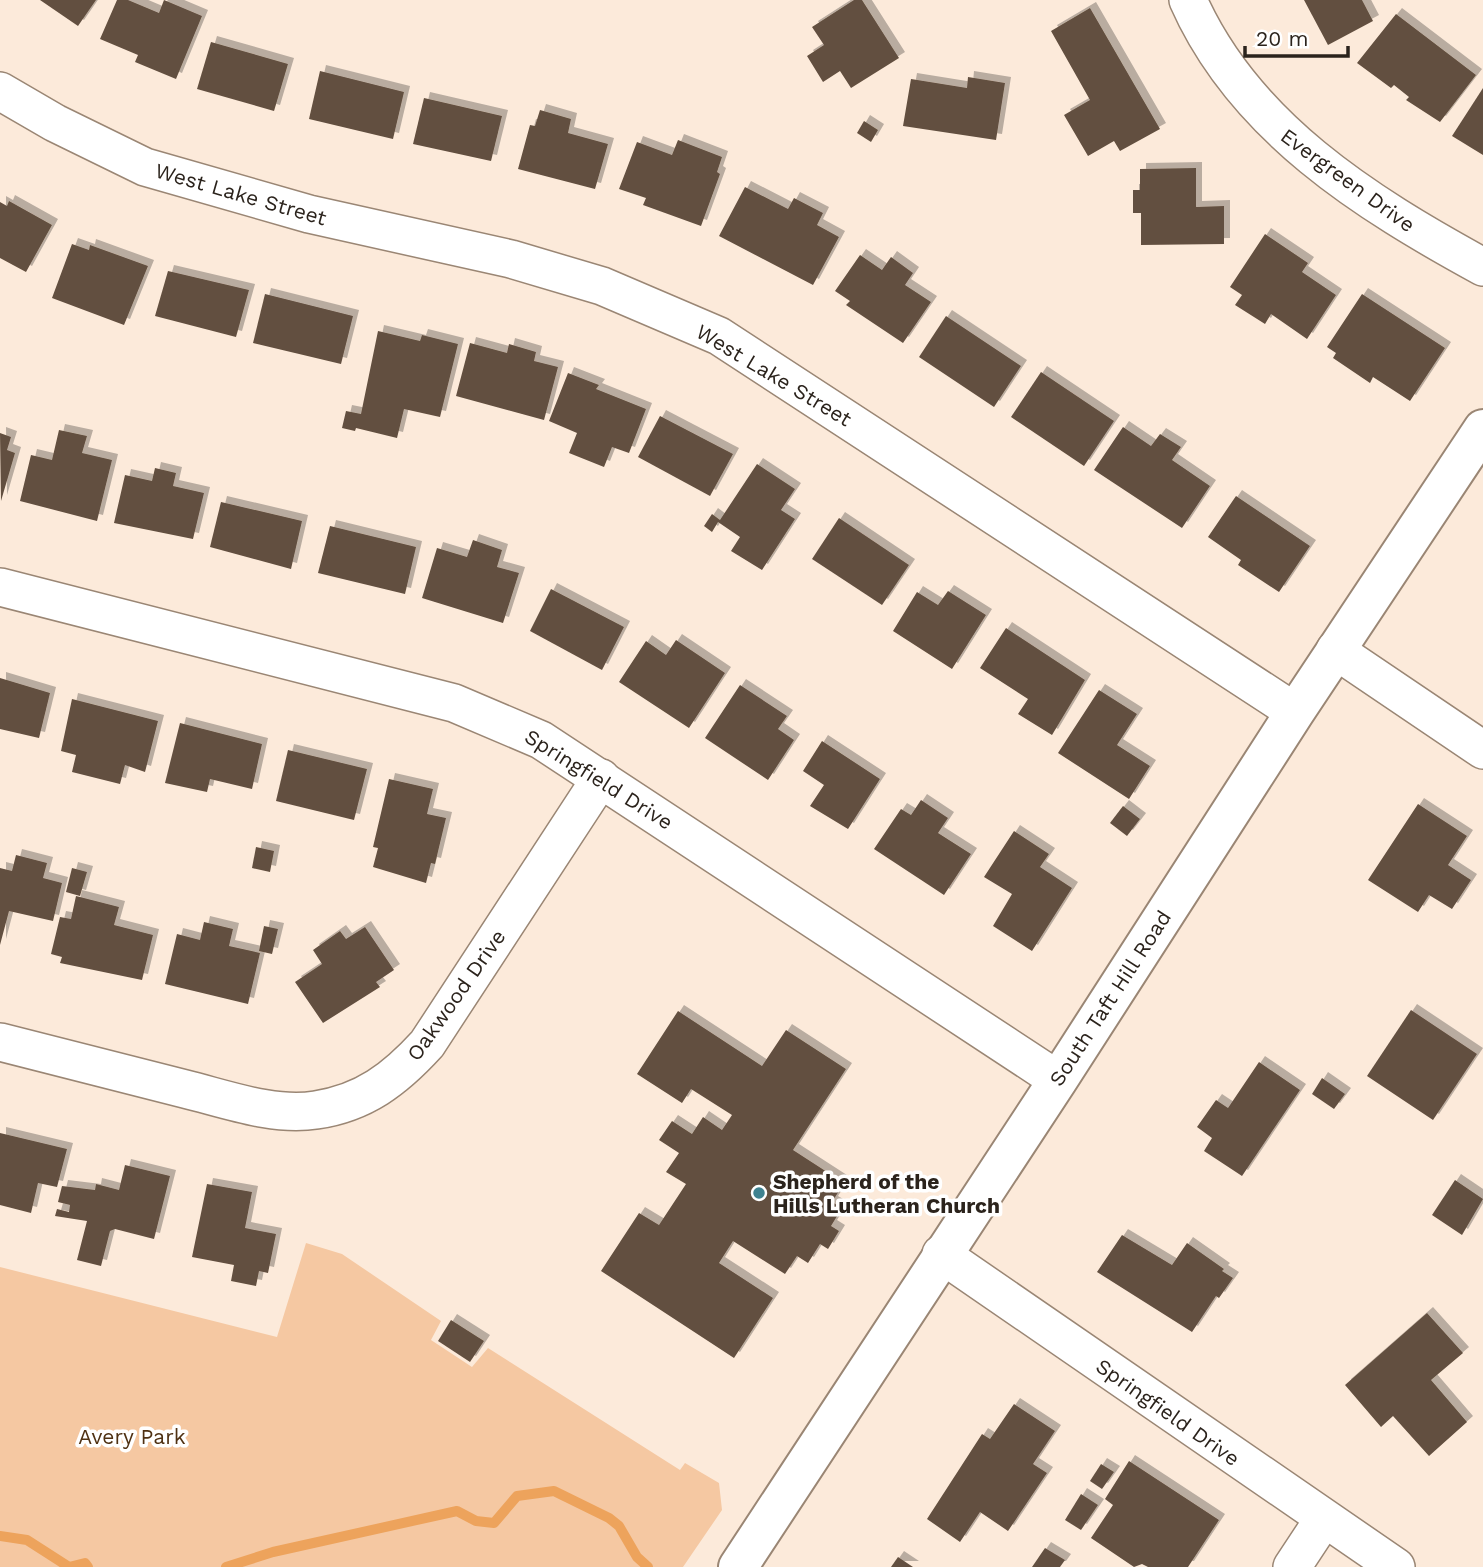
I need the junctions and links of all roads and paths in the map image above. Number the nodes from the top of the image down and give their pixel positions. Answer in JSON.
{"nodes":[{"id":1,"x":1188,"y":0,"type":"edge"},
{"id":2,"x":0,"y":91,"type":"edge"},
{"id":3,"x":1483,"y":267,"type":"edge"},
{"id":4,"x":1483,"y":429,"type":"edge"},
{"id":5,"x":0,"y":587,"type":"edge"},
{"id":6,"x":1335,"y":650,"type":"junction"},
{"id":7,"x":1295,"y":712,"type":"junction"},
{"id":8,"x":1483,"y":750,"type":"edge"},
{"id":9,"x":601,"y":778,"type":"junction"},
{"id":10,"x":0,"y":1042,"type":"edge"},
{"id":11,"x":1058,"y":1080,"type":"junction"},
{"id":12,"x":941,"y":1254,"type":"junction"},
{"id":13,"x":1323,"y":1520,"type":"junction"},
{"id":14,"x":737,"y":1567,"type":"edge"},
{"id":15,"x":1292,"y":1567,"type":"edge"},
{"id":16,"x":1396,"y":1567,"type":"edge"}],
"edges":[{"from":1,"to":3,"type":"street","name":"Evergreen Drive"},
{"from":2,"to":7,"type":"street","name":"West Lake Street"},
{"from":4,"to":6,"type":"main road","name":"South Taft Hill Road"},
{"from":5,"to":9,"type":"street","name":"Springfield Drive"},
{"from":6,"to":7,"type":"main road","name":"South Taft Hill Road"},
{"from":6,"to":8,"type":"street"},
{"from":7,"to":11,"type":"main road","name":"South Taft Hill Road"},
{"from":9,"to":10,"type":"street","name":"Oakwood Drive"},
{"from":9,"to":11,"type":"street","name":"Springfield Drive"},
{"from":11,"to":12,"type":"main road","name":"South Taft Hill Road"},
{"from":12,"to":13,"type":"street","name":"Springfield Drive"},
{"from":12,"to":14,"type":"main road","name":"South Taft Hill Road"},
{"from":13,"to":15,"type":"street"},
{"from":13,"to":16,"type":"street","name":"Springfield Drive"}]}
